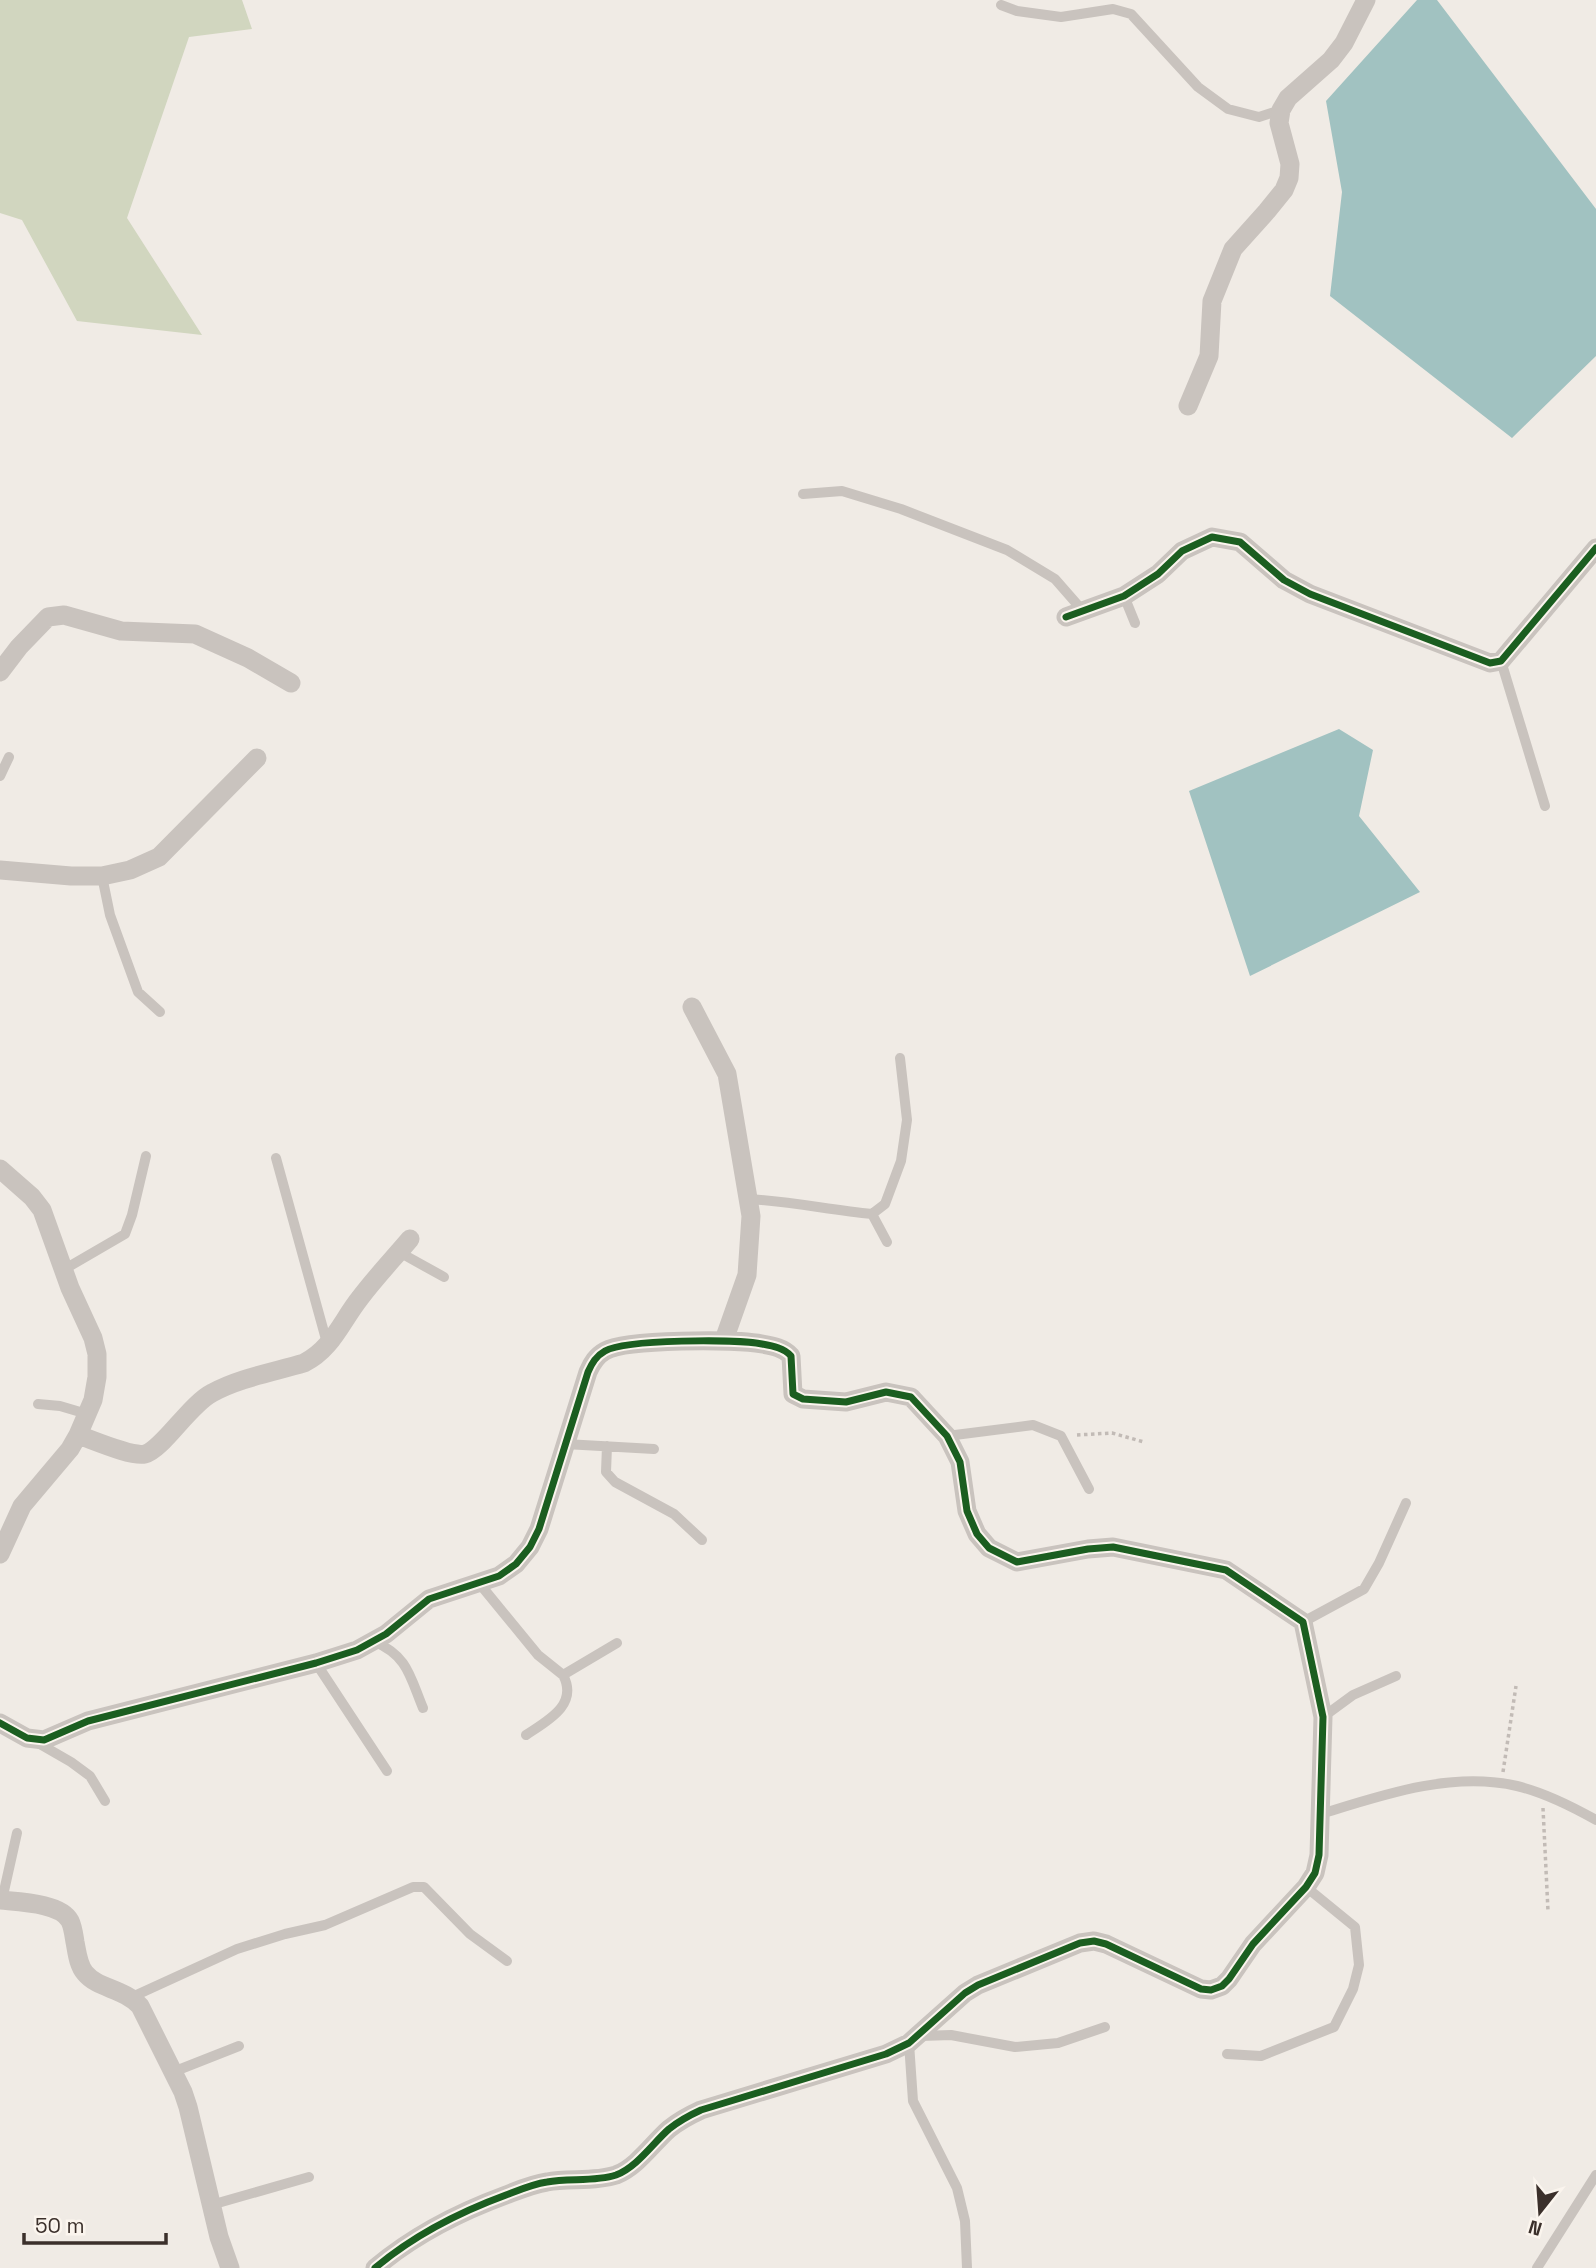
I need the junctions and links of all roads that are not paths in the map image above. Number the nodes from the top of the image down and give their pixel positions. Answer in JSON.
{"nodes":[{"id":1,"x":1366,"y":0,"type":"edge"},
{"id":2,"x":1001,"y":5,"type":"dead end"},
{"id":3,"x":1281,"y":110,"type":"junction"},
{"id":4,"x":1188,"y":406,"type":"dead end"},
{"id":5,"x":803,"y":494,"type":"dead end"},
{"id":6,"x":1596,"y":548,"type":"edge"},
{"id":7,"x":1124,"y":596,"type":"junction"},
{"id":8,"x":1074,"y":614,"type":"joint"},
{"id":9,"x":1135,"y":623,"type":"dead end"},
{"id":10,"x":1501,"y":661,"type":"junction"},
{"id":11,"x":0,"y":672,"type":"edge"},
{"id":12,"x":290,"y":683,"type":"dead end"},
{"id":13,"x":9,"y":757,"type":"dead end"},
{"id":14,"x":257,"y":758,"type":"dead end"},
{"id":15,"x":0,"y":776,"type":"edge"},
{"id":16,"x":1545,"y":806,"type":"dead end"},
{"id":17,"x":0,"y":870,"type":"edge"},
{"id":18,"x":102,"y":876,"type":"junction"},
{"id":19,"x":692,"y":1007,"type":"dead end"},
{"id":20,"x":160,"y":1012,"type":"dead end"},
{"id":21,"x":900,"y":1058,"type":"dead end"},
{"id":22,"x":146,"y":1156,"type":"dead end"},
{"id":23,"x":276,"y":1158,"type":"dead end"},
{"id":24,"x":0,"y":1169,"type":"edge"},
{"id":25,"x":748,"y":1199,"type":"junction"},
{"id":26,"x":872,"y":1214,"type":"junction"},
{"id":27,"x":887,"y":1242,"type":"dead end"},
{"id":28,"x":404,"y":1246,"type":"joint"},
{"id":29,"x":63,"y":1270,"type":"junction"},
{"id":30,"x":444,"y":1277,"type":"dead end"},
{"id":31,"x":724,"y":1340,"type":"junction"},
{"id":32,"x":328,"y":1347,"type":"junction"},
{"id":33,"x":38,"y":1404,"type":"dead end"},
{"id":34,"x":87,"y":1414,"type":"junction"},
{"id":35,"x":78,"y":1435,"type":"junction"},
{"id":36,"x":947,"y":1437,"type":"junction"},
{"id":37,"x":565,"y":1444,"type":"junction"},
{"id":38,"x":607,"y":1446,"type":"junction"},
{"id":39,"x":654,"y":1449,"type":"dead end"},
{"id":40,"x":1089,"y":1489,"type":"dead end"},
{"id":41,"x":1406,"y":1503,"type":"dead end"},
{"id":42,"x":6,"y":1522,"type":"edge"},
{"id":43,"x":702,"y":1540,"type":"dead end"},
{"id":44,"x":0,"y":1554,"type":"edge"},
{"id":45,"x":479,"y":1583,"type":"junction"},
{"id":46,"x":1303,"y":1622,"type":"junction"},
{"id":47,"x":374,"y":1642,"type":"junction"},
{"id":48,"x":617,"y":1643,"type":"dead end"},
{"id":49,"x":316,"y":1663,"type":"junction"},
{"id":50,"x":563,"y":1675,"type":"junction"},
{"id":51,"x":1396,"y":1676,"type":"dead end"},
{"id":52,"x":424,"y":1708,"type":"dead end"},
{"id":53,"x":1324,"y":1717,"type":"junction"},
{"id":54,"x":0,"y":1723,"type":"edge"},
{"id":55,"x":526,"y":1735,"type":"dead end"},
{"id":56,"x":35,"y":1741,"type":"junction"},
{"id":57,"x":387,"y":1771,"type":"dead end"},
{"id":58,"x":104,"y":1801,"type":"dead end"},
{"id":59,"x":1321,"y":1814,"type":"junction"},
{"id":60,"x":1596,"y":1820,"type":"edge"},
{"id":61,"x":17,"y":1833,"type":"dead end"},
{"id":62,"x":1306,"y":1887,"type":"junction"},
{"id":63,"x":1,"y":1900,"type":"edge"},
{"id":64,"x":507,"y":1961,"type":"dead end"},
{"id":65,"x":132,"y":1997,"type":"junction"},
{"id":66,"x":1105,"y":2027,"type":"dead end"},
{"id":67,"x":913,"y":2039,"type":"junction"},
{"id":68,"x":239,"y":2046,"type":"dead end"},
{"id":69,"x":1227,"y":2053,"type":"dead end"},
{"id":70,"x":173,"y":2072,"type":"junction"},
{"id":71,"x":1596,"y":2175,"type":"edge"},
{"id":72,"x":309,"y":2177,"type":"dead end"},
{"id":73,"x":211,"y":2205,"type":"junction"},
{"id":74,"x":230,"y":2268,"type":"edge"},
{"id":75,"x":375,"y":2268,"type":"edge"},
{"id":76,"x":967,"y":2268,"type":"edge"},
{"id":77,"x":1537,"y":2268,"type":"edge"}],
"edges":[{"from":1,"to":3,"type":"street"},
{"from":2,"to":3,"type":"lane"},
{"from":3,"to":4,"type":"street"},
{"from":5,"to":8,"type":"lane"},
{"from":6,"to":10,"type":"street"},
{"from":7,"to":8,"type":"street"},
{"from":7,"to":9,"type":"lane"},
{"from":7,"to":10,"type":"street"},
{"from":10,"to":16,"type":"lane"},
{"from":11,"to":12,"type":"street"},
{"from":13,"to":15,"type":"lane"},
{"from":14,"to":18,"type":"street"},
{"from":17,"to":18,"type":"street"},
{"from":18,"to":20,"type":"lane"},
{"from":19,"to":25,"type":"street"},
{"from":21,"to":26,"type":"lane"},
{"from":22,"to":29,"type":"lane"},
{"from":23,"to":32,"type":"lane"},
{"from":24,"to":29,"type":"street"},
{"from":25,"to":26,"type":"lane"},
{"from":25,"to":31,"type":"street"},
{"from":26,"to":27,"type":"lane"},
{"from":28,"to":30,"type":"lane"},
{"from":28,"to":32,"type":"street"},
{"from":29,"to":34,"type":"street"},
{"from":31,"to":36,"type":"street"},
{"from":31,"to":37,"type":"street"},
{"from":32,"to":35,"type":"street"},
{"from":33,"to":34,"type":"lane"},
{"from":34,"to":35,"type":"street"},
{"from":35,"to":42,"type":"street"},
{"from":36,"to":40,"type":"lane"},
{"from":36,"to":46,"type":"street"},
{"from":37,"to":38,"type":"lane"},
{"from":37,"to":45,"type":"street"},
{"from":38,"to":39,"type":"lane"},
{"from":38,"to":43,"type":"lane"},
{"from":41,"to":46,"type":"lane"},
{"from":42,"to":44,"type":"street"},
{"from":45,"to":47,"type":"street"},
{"from":45,"to":50,"type":"lane"},
{"from":46,"to":53,"type":"street"},
{"from":47,"to":49,"type":"street"},
{"from":47,"to":52,"type":"lane"},
{"from":48,"to":50,"type":"lane"},
{"from":49,"to":56,"type":"street"},
{"from":49,"to":57,"type":"lane"},
{"from":50,"to":55,"type":"lane"},
{"from":51,"to":53,"type":"lane"},
{"from":53,"to":59,"type":"street"},
{"from":54,"to":56,"type":"street"},
{"from":56,"to":58,"type":"lane"},
{"from":59,"to":60,"type":"lane"},
{"from":59,"to":62,"type":"street"},
{"from":61,"to":63,"type":"lane"},
{"from":62,"to":67,"type":"street"},
{"from":62,"to":69,"type":"lane"},
{"from":63,"to":65,"type":"street"},
{"from":64,"to":65,"type":"lane"},
{"from":65,"to":70,"type":"street"},
{"from":66,"to":67,"type":"lane"},
{"from":67,"to":75,"type":"street"},
{"from":67,"to":76,"type":"lane"},
{"from":68,"to":70,"type":"lane"},
{"from":70,"to":73,"type":"street"},
{"from":71,"to":77,"type":"lane"},
{"from":72,"to":73,"type":"lane"},
{"from":73,"to":74,"type":"street"}]}
